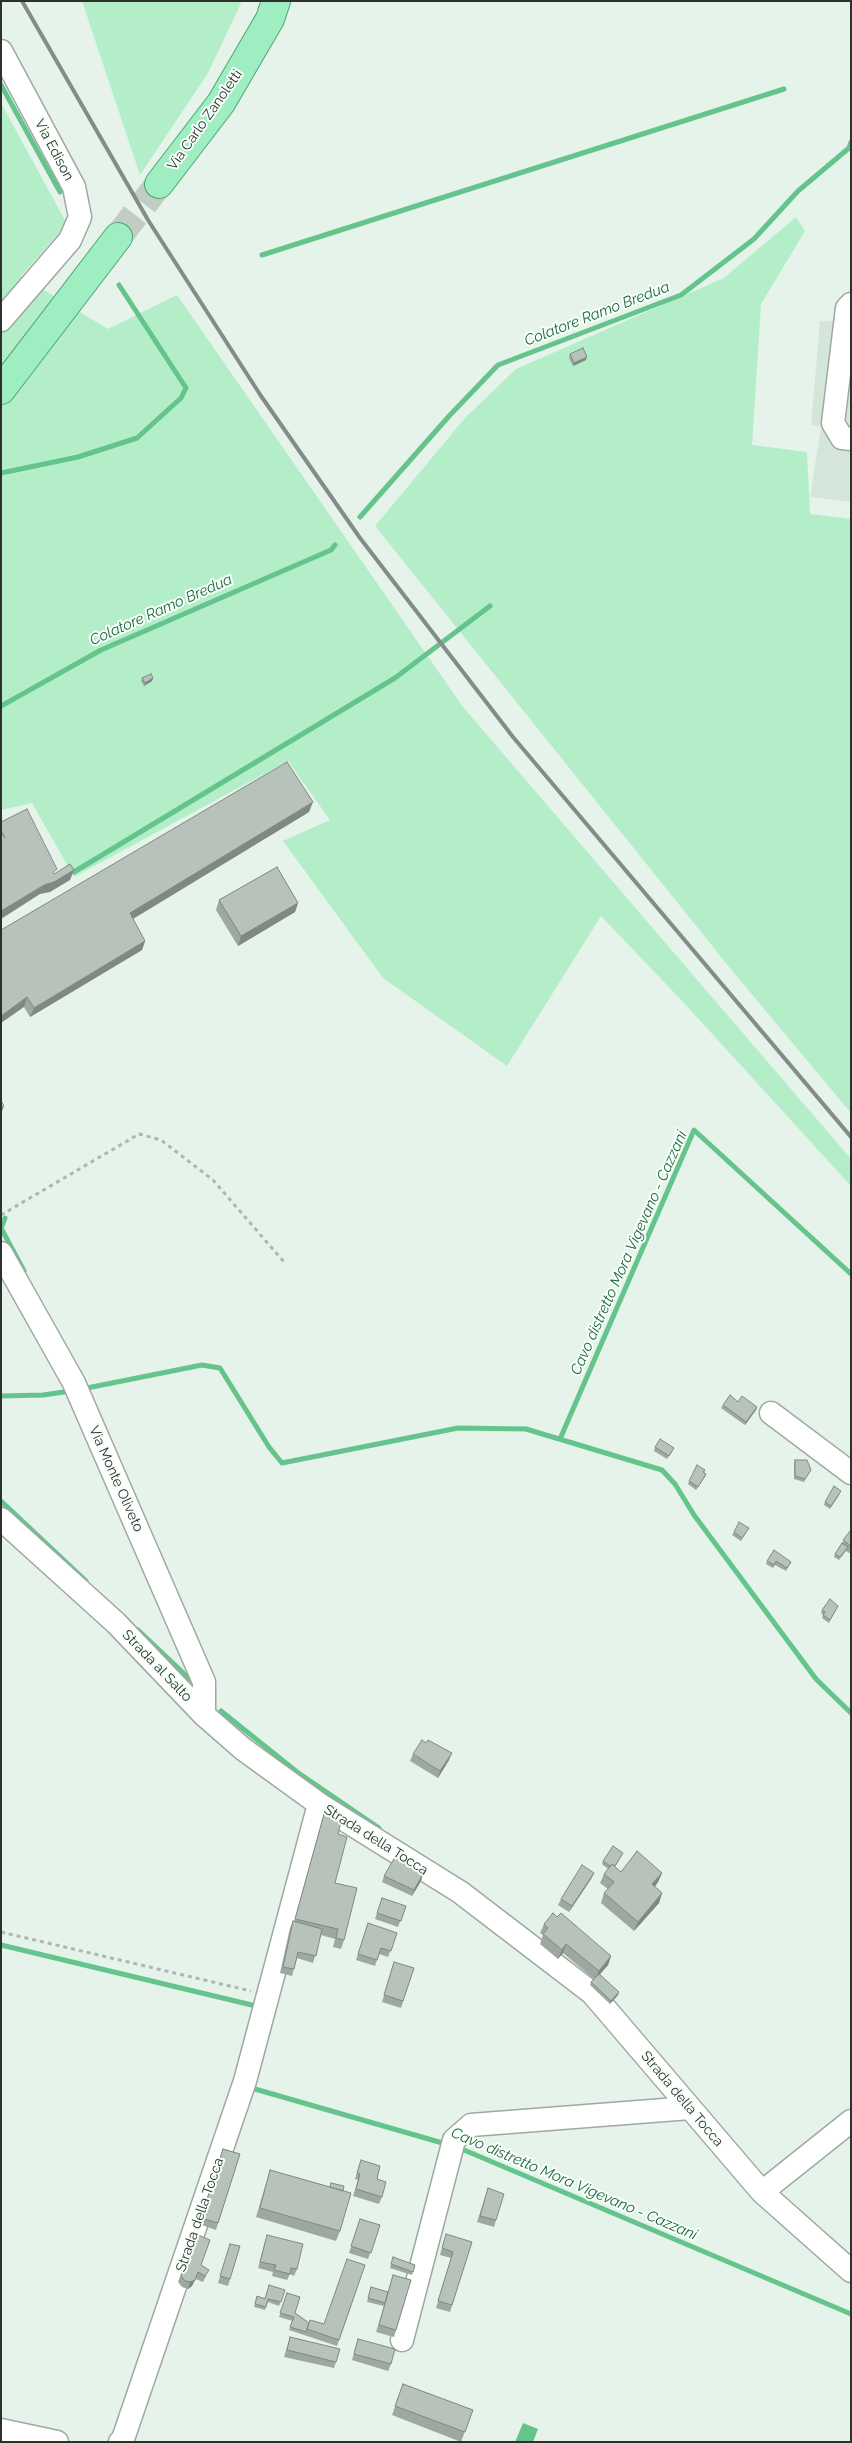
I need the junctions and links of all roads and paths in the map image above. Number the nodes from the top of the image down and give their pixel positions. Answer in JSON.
{"nodes":[{"id":1,"x":276,"y":1,"type":"edge"},
{"id":2,"x":1,"y":51,"type":"edge"},
{"id":3,"x":159,"y":184,"type":"tunnel mouth"},
{"id":4,"x":118,"y":237,"type":"tunnel mouth"},
{"id":5,"x":851,"y":304,"type":"edge"},
{"id":6,"x":1,"y":320,"type":"edge"},
{"id":7,"x":846,"y":354,"type":"edge"},
{"id":8,"x":1,"y":390,"type":"edge"},
{"id":9,"x":851,"y":439,"type":"edge"},
{"id":10,"x":1,"y":1215,"type":"edge"},
{"id":11,"x":1,"y":1253,"type":"edge"},
{"id":12,"x":284,"y":1262,"type":"dead end"},
{"id":13,"x":771,"y":1413,"type":"dead end"},
{"id":14,"x":851,"y":1473,"type":"edge"},
{"id":15,"x":1,"y":1519,"type":"edge"},
{"id":16,"x":204,"y":1715,"type":"junction"},
{"id":17,"x":319,"y":1804,"type":"junction"},
{"id":18,"x":1,"y":1932,"type":"edge"},
{"id":19,"x":268,"y":1995,"type":"junction"},
{"id":20,"x":690,"y":2108,"type":"junction"},
{"id":21,"x":851,"y":2121,"type":"edge"},
{"id":22,"x":762,"y":2192,"type":"junction"},
{"id":23,"x":851,"y":2271,"type":"edge"},
{"id":24,"x":402,"y":2340,"type":"dead end"},
{"id":25,"x":1,"y":2430,"type":"edge"},
{"id":26,"x":57,"y":2442,"type":"edge"},
{"id":27,"x":120,"y":2442,"type":"edge"}],
"edges":[{"from":1,"to":3,"type":"main road","name":"Via Carlo Zanoletti"},
{"from":2,"to":6,"type":"street","name":"Via Edison"},
{"from":4,"to":8,"type":"main road"},
{"from":5,"to":7,"type":"street"},
{"from":7,"to":9,"type":"street"},
{"from":10,"to":12,"type":"path"},
{"from":11,"to":16,"type":"street","name":"Via Monte Oliveto"},
{"from":13,"to":14,"type":"street"},
{"from":15,"to":16,"type":"street","name":"Strada al Salto"},
{"from":16,"to":17,"type":"street","name":"Strada al Salto"},
{"from":17,"to":19,"type":"street","name":"Strada della Tocca"},
{"from":17,"to":20,"type":"street","name":"Strada della Tocca"},
{"from":18,"to":19,"type":"path"},
{"from":19,"to":27,"type":"street","name":"Strada della Tocca"},
{"from":20,"to":22,"type":"street","name":"Strada della Tocca"},
{"from":20,"to":24,"type":"street"},
{"from":21,"to":22,"type":"street"},
{"from":22,"to":23,"type":"street","name":"Strada della Tocca"},
{"from":25,"to":26,"type":"street"}]}
